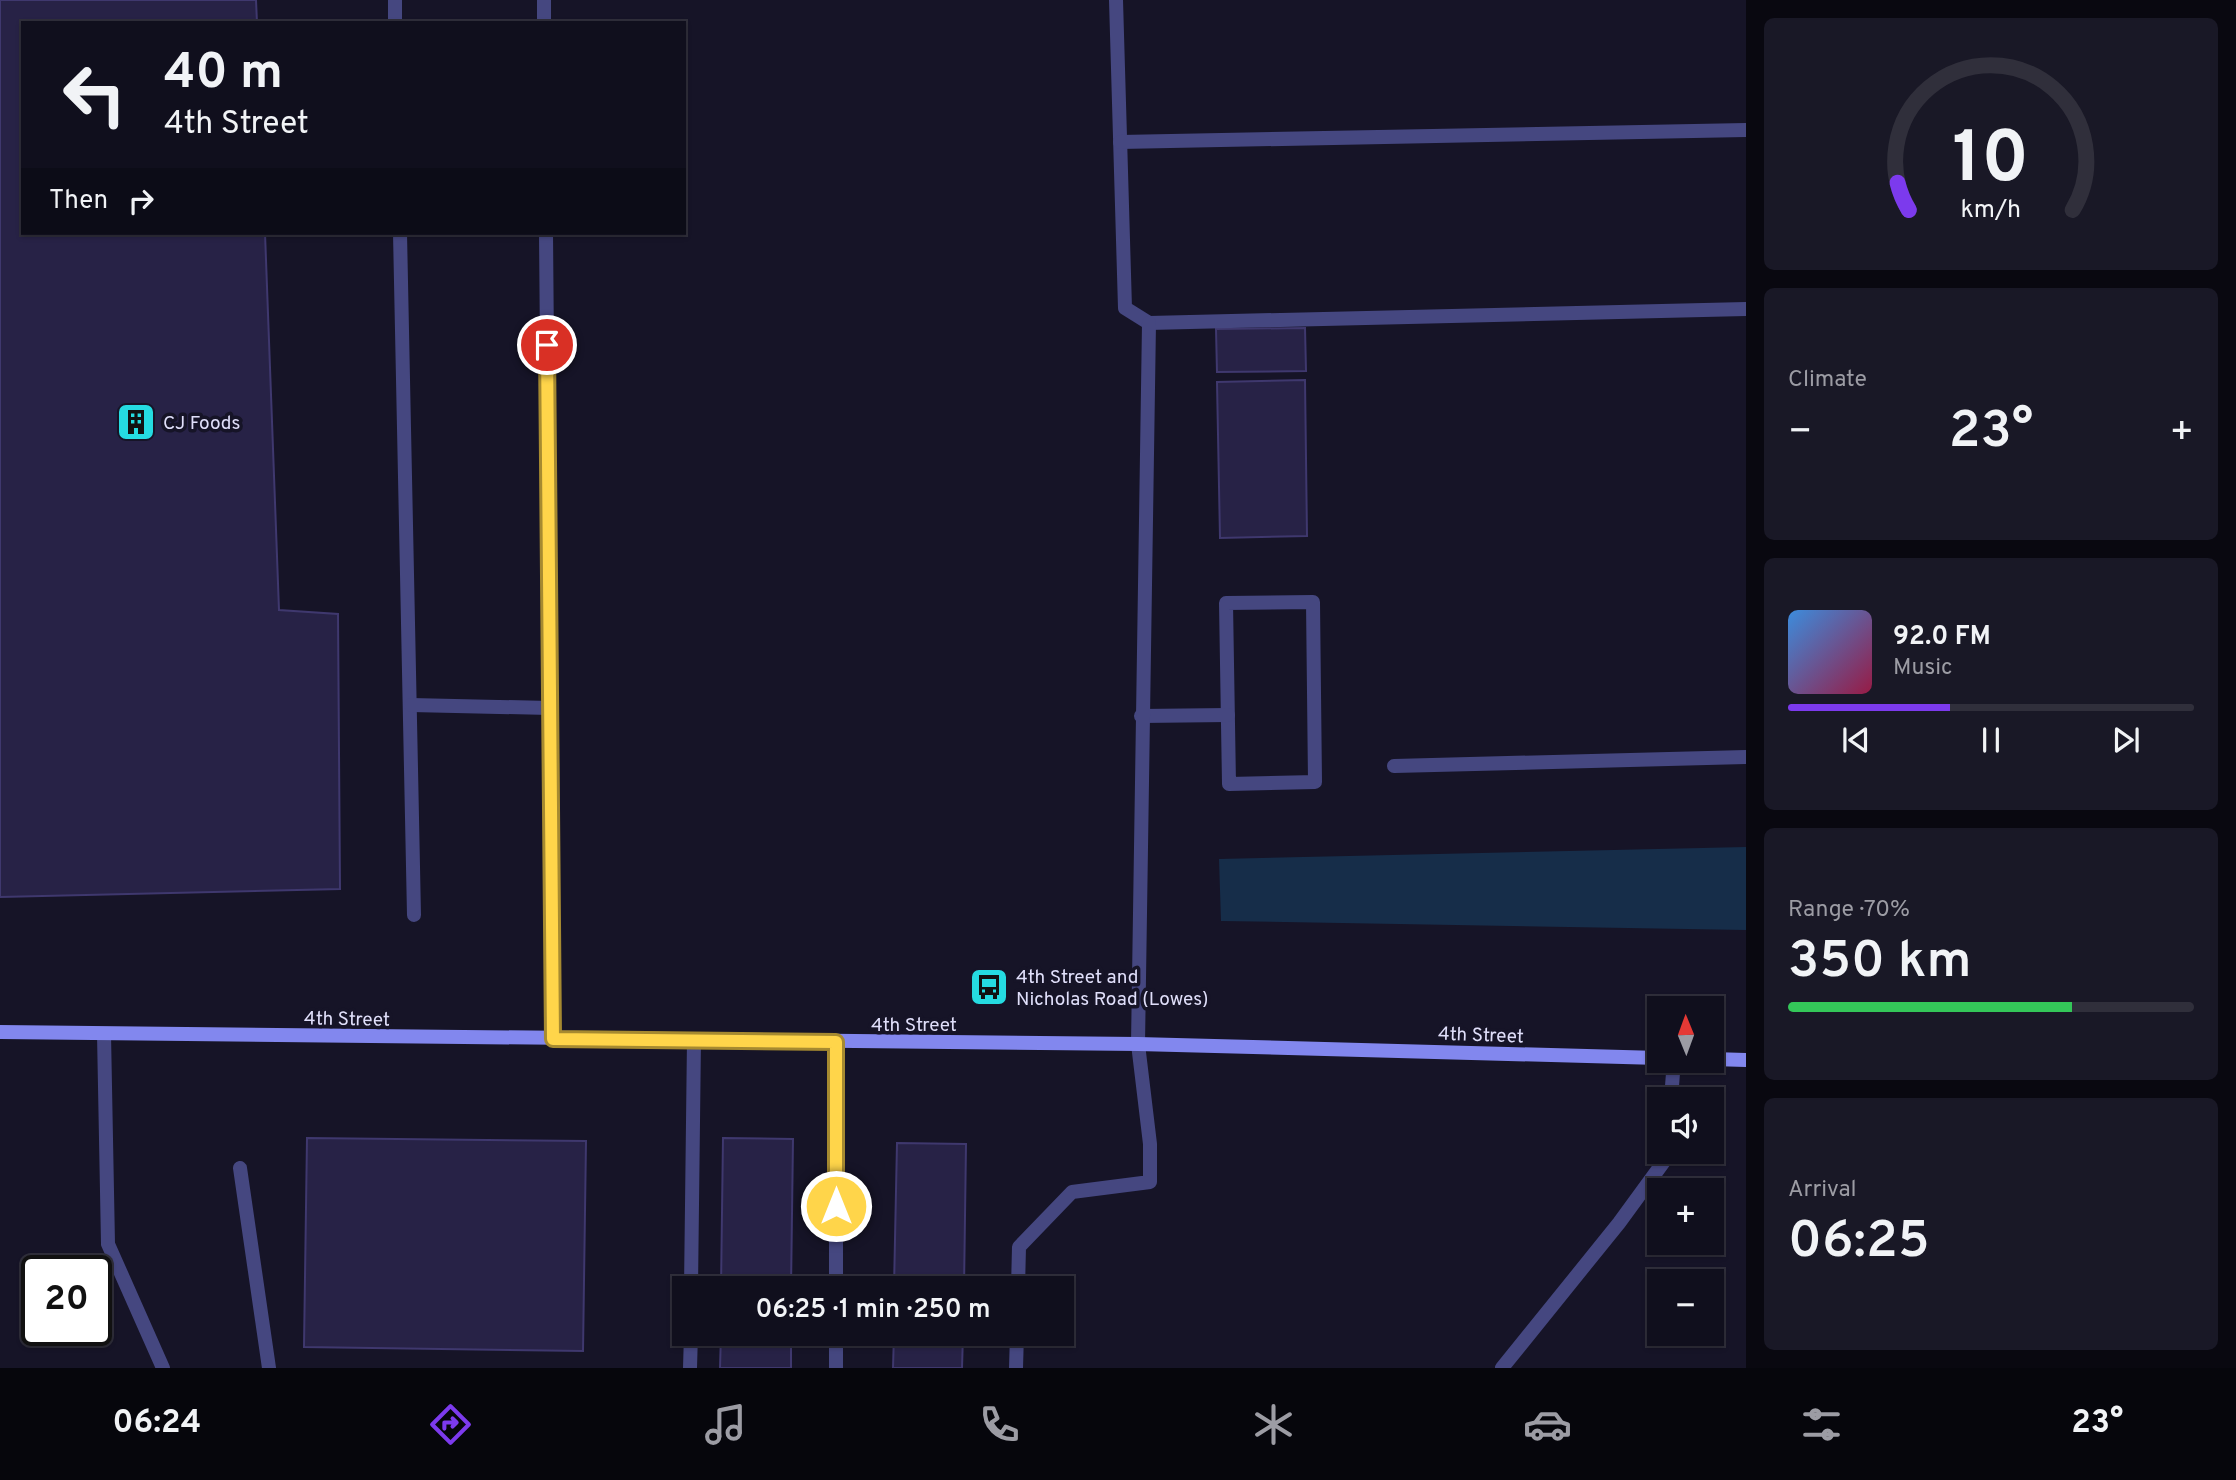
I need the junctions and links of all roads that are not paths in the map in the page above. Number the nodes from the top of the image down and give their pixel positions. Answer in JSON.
{"nodes":[{"id":1,"x":395,"y":0,"type":"edge"},
{"id":2,"x":544,"y":0,"type":"edge"},
{"id":3,"x":1116,"y":0,"type":"edge"},
{"id":4,"x":396,"y":21,"type":"edge"},
{"id":5,"x":544,"y":21,"type":"edge"},
{"id":6,"x":1746,"y":130,"type":"edge"},
{"id":7,"x":1120,"y":142,"type":"junction"},
{"id":8,"x":400,"y":235,"type":"edge"},
{"id":9,"x":546,"y":235,"type":"edge"},
{"id":10,"x":1746,"y":309,"type":"edge"},
{"id":11,"x":1149,"y":323,"type":"junction"},
{"id":12,"x":411,"y":705,"type":"junction"},
{"id":13,"x":550,"y":709,"type":"junction"},
{"id":14,"x":1228,"y":715,"type":"junction"},
{"id":15,"x":1141,"y":716,"type":"junction"},
{"id":16,"x":1746,"y":757,"type":"edge"},
{"id":17,"x":1394,"y":766,"type":"dead end"},
{"id":18,"x":414,"y":915,"type":"dead end"},
{"id":19,"x":0,"y":1032,"type":"edge"},
{"id":20,"x":104,"y":1034,"type":"junction"},
{"id":21,"x":553,"y":1039,"type":"junction"},
{"id":22,"x":694,"y":1040,"type":"junction"},
{"id":23,"x":836,"y":1042,"type":"junction"},
{"id":24,"x":1138,"y":1044,"type":"junction"},
{"id":25,"x":1647,"y":1058,"type":"edge"},
{"id":26,"x":1724,"y":1059,"type":"edge"},
{"id":27,"x":1746,"y":1060,"type":"edge"},
{"id":28,"x":1662,"y":1164,"type":"edge"},
{"id":29,"x":240,"y":1168,"type":"dead end"},
{"id":30,"x":691,"y":1276,"type":"edge"},
{"id":31,"x":836,"y":1276,"type":"edge"},
{"id":32,"x":1018,"y":1276,"type":"edge"},
{"id":33,"x":691,"y":1346,"type":"edge"},
{"id":34,"x":836,"y":1346,"type":"edge"},
{"id":35,"x":1017,"y":1346,"type":"edge"},
{"id":36,"x":163,"y":1368,"type":"edge"},
{"id":37,"x":269,"y":1368,"type":"edge"},
{"id":38,"x":690,"y":1368,"type":"edge"},
{"id":39,"x":836,"y":1368,"type":"edge"},
{"id":40,"x":1016,"y":1368,"type":"edge"},
{"id":41,"x":1502,"y":1368,"type":"edge"}],
"edges":[{"from":1,"to":4,"type":"street"},
{"from":2,"to":5,"type":"street"},
{"from":3,"to":7,"type":"street"},
{"from":6,"to":7,"type":"street"},
{"from":7,"to":11,"type":"street"},
{"from":8,"to":12,"type":"street"},
{"from":9,"to":13,"type":"street"},
{"from":10,"to":11,"type":"street"},
{"from":11,"to":15,"type":"street"},
{"from":12,"to":13,"type":"street"},
{"from":12,"to":18,"type":"street"},
{"from":13,"to":21,"type":"street"},
{"from":14,"to":14,"type":"street"},
{"from":14,"to":15,"type":"street"},
{"from":15,"to":24,"type":"street"},
{"from":16,"to":17,"type":"street"},
{"from":19,"to":20,"type":"street","name":"4th Street"},
{"from":20,"to":21,"type":"street","name":"4th Street"},
{"from":20,"to":36,"type":"street"},
{"from":21,"to":22,"type":"street","name":"4th Street"},
{"from":22,"to":23,"type":"street","name":"4th Street"},
{"from":22,"to":30,"type":"street"},
{"from":23,"to":24,"type":"street","name":"4th Street"},
{"from":23,"to":31,"type":"street"},
{"from":24,"to":25,"type":"street","name":"4th Street"},
{"from":24,"to":32,"type":"street"},
{"from":26,"to":27,"type":"street"},
{"from":28,"to":41,"type":"street"},
{"from":29,"to":37,"type":"street"},
{"from":33,"to":38,"type":"street"},
{"from":34,"to":39,"type":"street"},
{"from":35,"to":40,"type":"street"}]}
